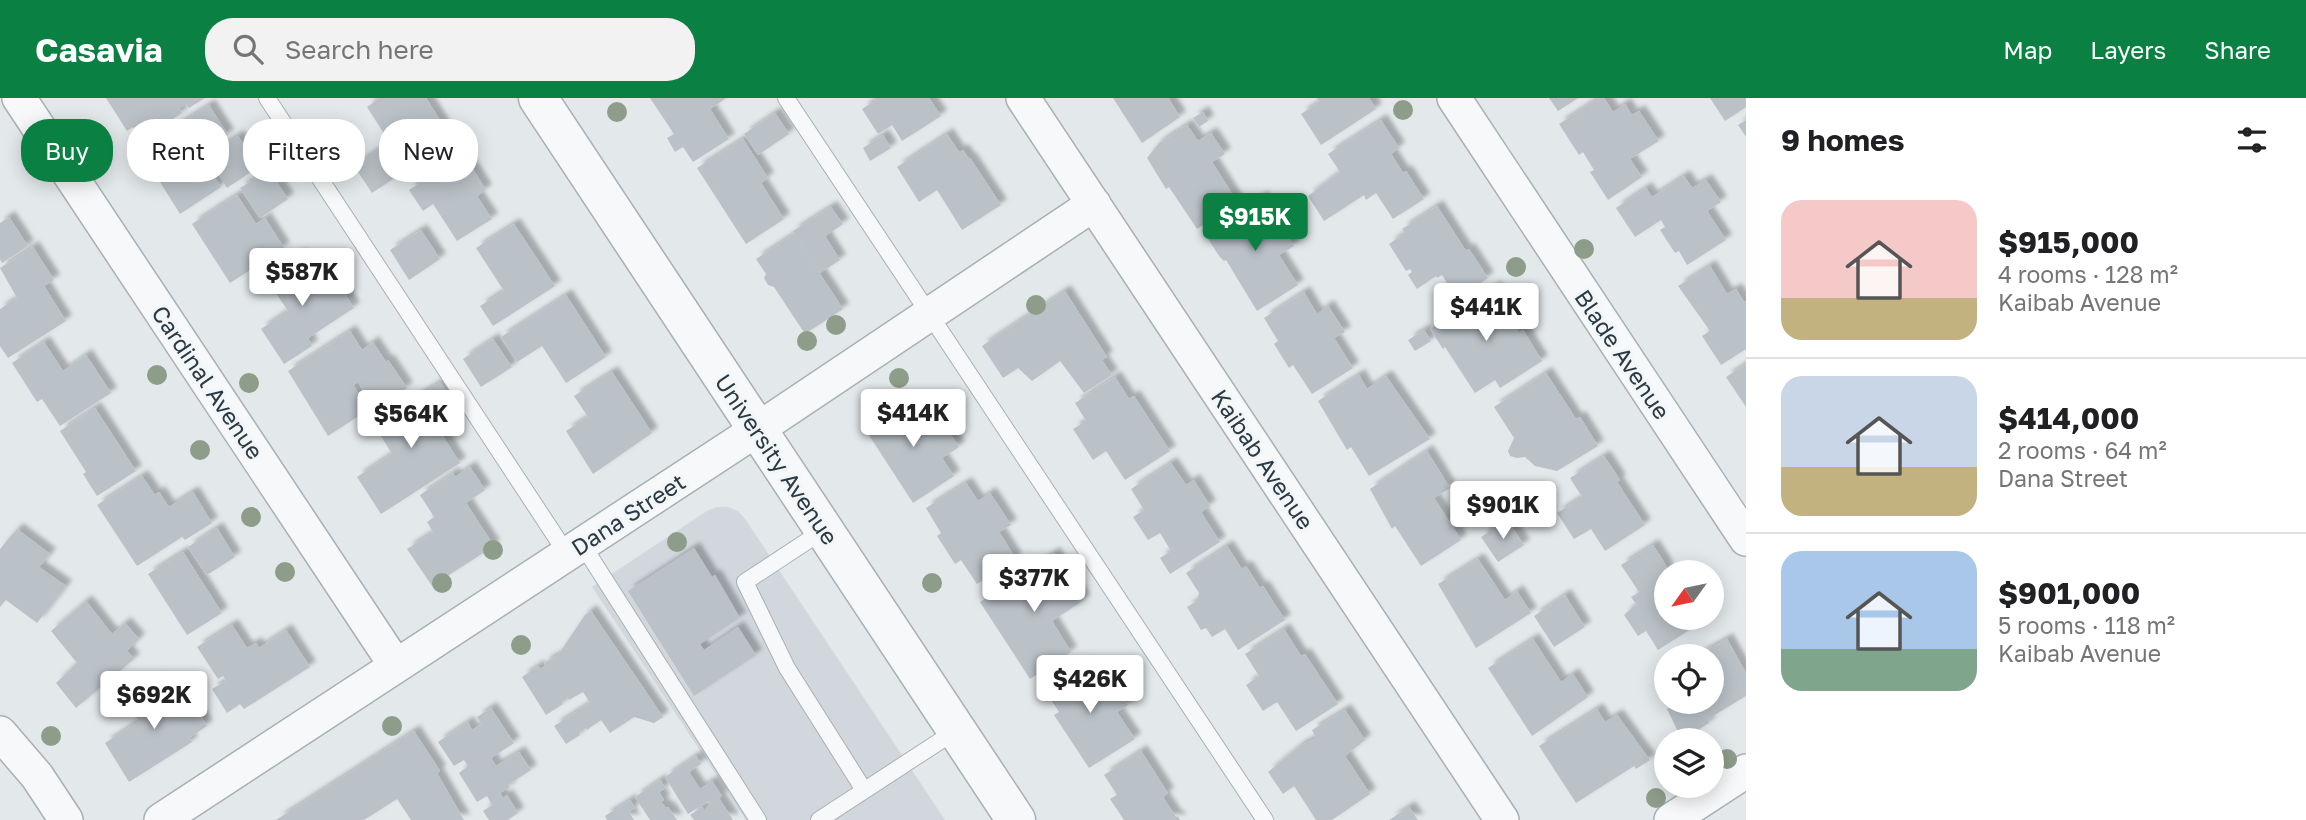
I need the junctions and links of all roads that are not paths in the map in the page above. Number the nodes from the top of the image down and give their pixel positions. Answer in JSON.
{"nodes":[{"id":1,"x":19,"y":98,"type":"edge"},
{"id":2,"x":267,"y":98,"type":"edge"},
{"id":3,"x":538,"y":98,"type":"edge"},
{"id":4,"x":786,"y":98,"type":"edge"},
{"id":5,"x":1023,"y":98,"type":"edge"},
{"id":6,"x":1454,"y":98,"type":"edge"},
{"id":7,"x":1094,"y":204,"type":"junction"},
{"id":8,"x":929,"y":315,"type":"junction"},
{"id":9,"x":758,"y":429,"type":"junction"},
{"id":10,"x":824,"y":530,"type":"junction"},
{"id":11,"x":1746,"y":539,"type":"edge"},
{"id":12,"x":574,"y":549,"type":"junction"},
{"id":13,"x":396,"y":666,"type":"junction"},
{"id":14,"x":957,"y":730,"type":"junction"},
{"id":15,"x":0,"y":733,"type":"edge"},
{"id":16,"x":1746,"y":771,"type":"edge"},
{"id":17,"x":864,"y":790,"type":"junction"},
{"id":18,"x":66,"y":820,"type":"edge"},
{"id":19,"x":161,"y":820,"type":"edge"},
{"id":20,"x":758,"y":820,"type":"edge"},
{"id":21,"x":819,"y":820,"type":"edge"},
{"id":22,"x":1016,"y":820,"type":"edge"},
{"id":23,"x":1265,"y":820,"type":"edge"},
{"id":24,"x":1502,"y":820,"type":"edge"},
{"id":25,"x":1671,"y":820,"type":"edge"}],
"edges":[{"from":1,"to":13,"type":"street","name":"Cardinal Avenue"},
{"from":2,"to":12,"type":"lane"},
{"from":3,"to":9,"type":"street","name":"University Avenue"},
{"from":4,"to":8,"type":"lane"},
{"from":5,"to":7,"type":"street","name":"Kaibab Avenue"},
{"from":6,"to":11,"type":"street","name":"Blade Avenue"},
{"from":7,"to":8,"type":"street","name":"Dana Street"},
{"from":7,"to":24,"type":"street","name":"Kaibab Avenue"},
{"from":8,"to":9,"type":"street","name":"Dana Street"},
{"from":8,"to":23,"type":"lane"},
{"from":9,"to":10,"type":"street","name":"University Avenue"},
{"from":9,"to":12,"type":"street","name":"Dana Street"},
{"from":10,"to":14,"type":"street","name":"University Avenue"},
{"from":10,"to":17,"type":"lane"},
{"from":12,"to":13,"type":"street","name":"Dana Street"},
{"from":12,"to":20,"type":"lane"},
{"from":13,"to":19,"type":"street","name":"Dana Street"},
{"from":14,"to":17,"type":"lane"},
{"from":14,"to":22,"type":"street","name":"University Avenue"},
{"from":15,"to":18,"type":"street"},
{"from":16,"to":25,"type":"street"},
{"from":17,"to":21,"type":"lane"}]}
